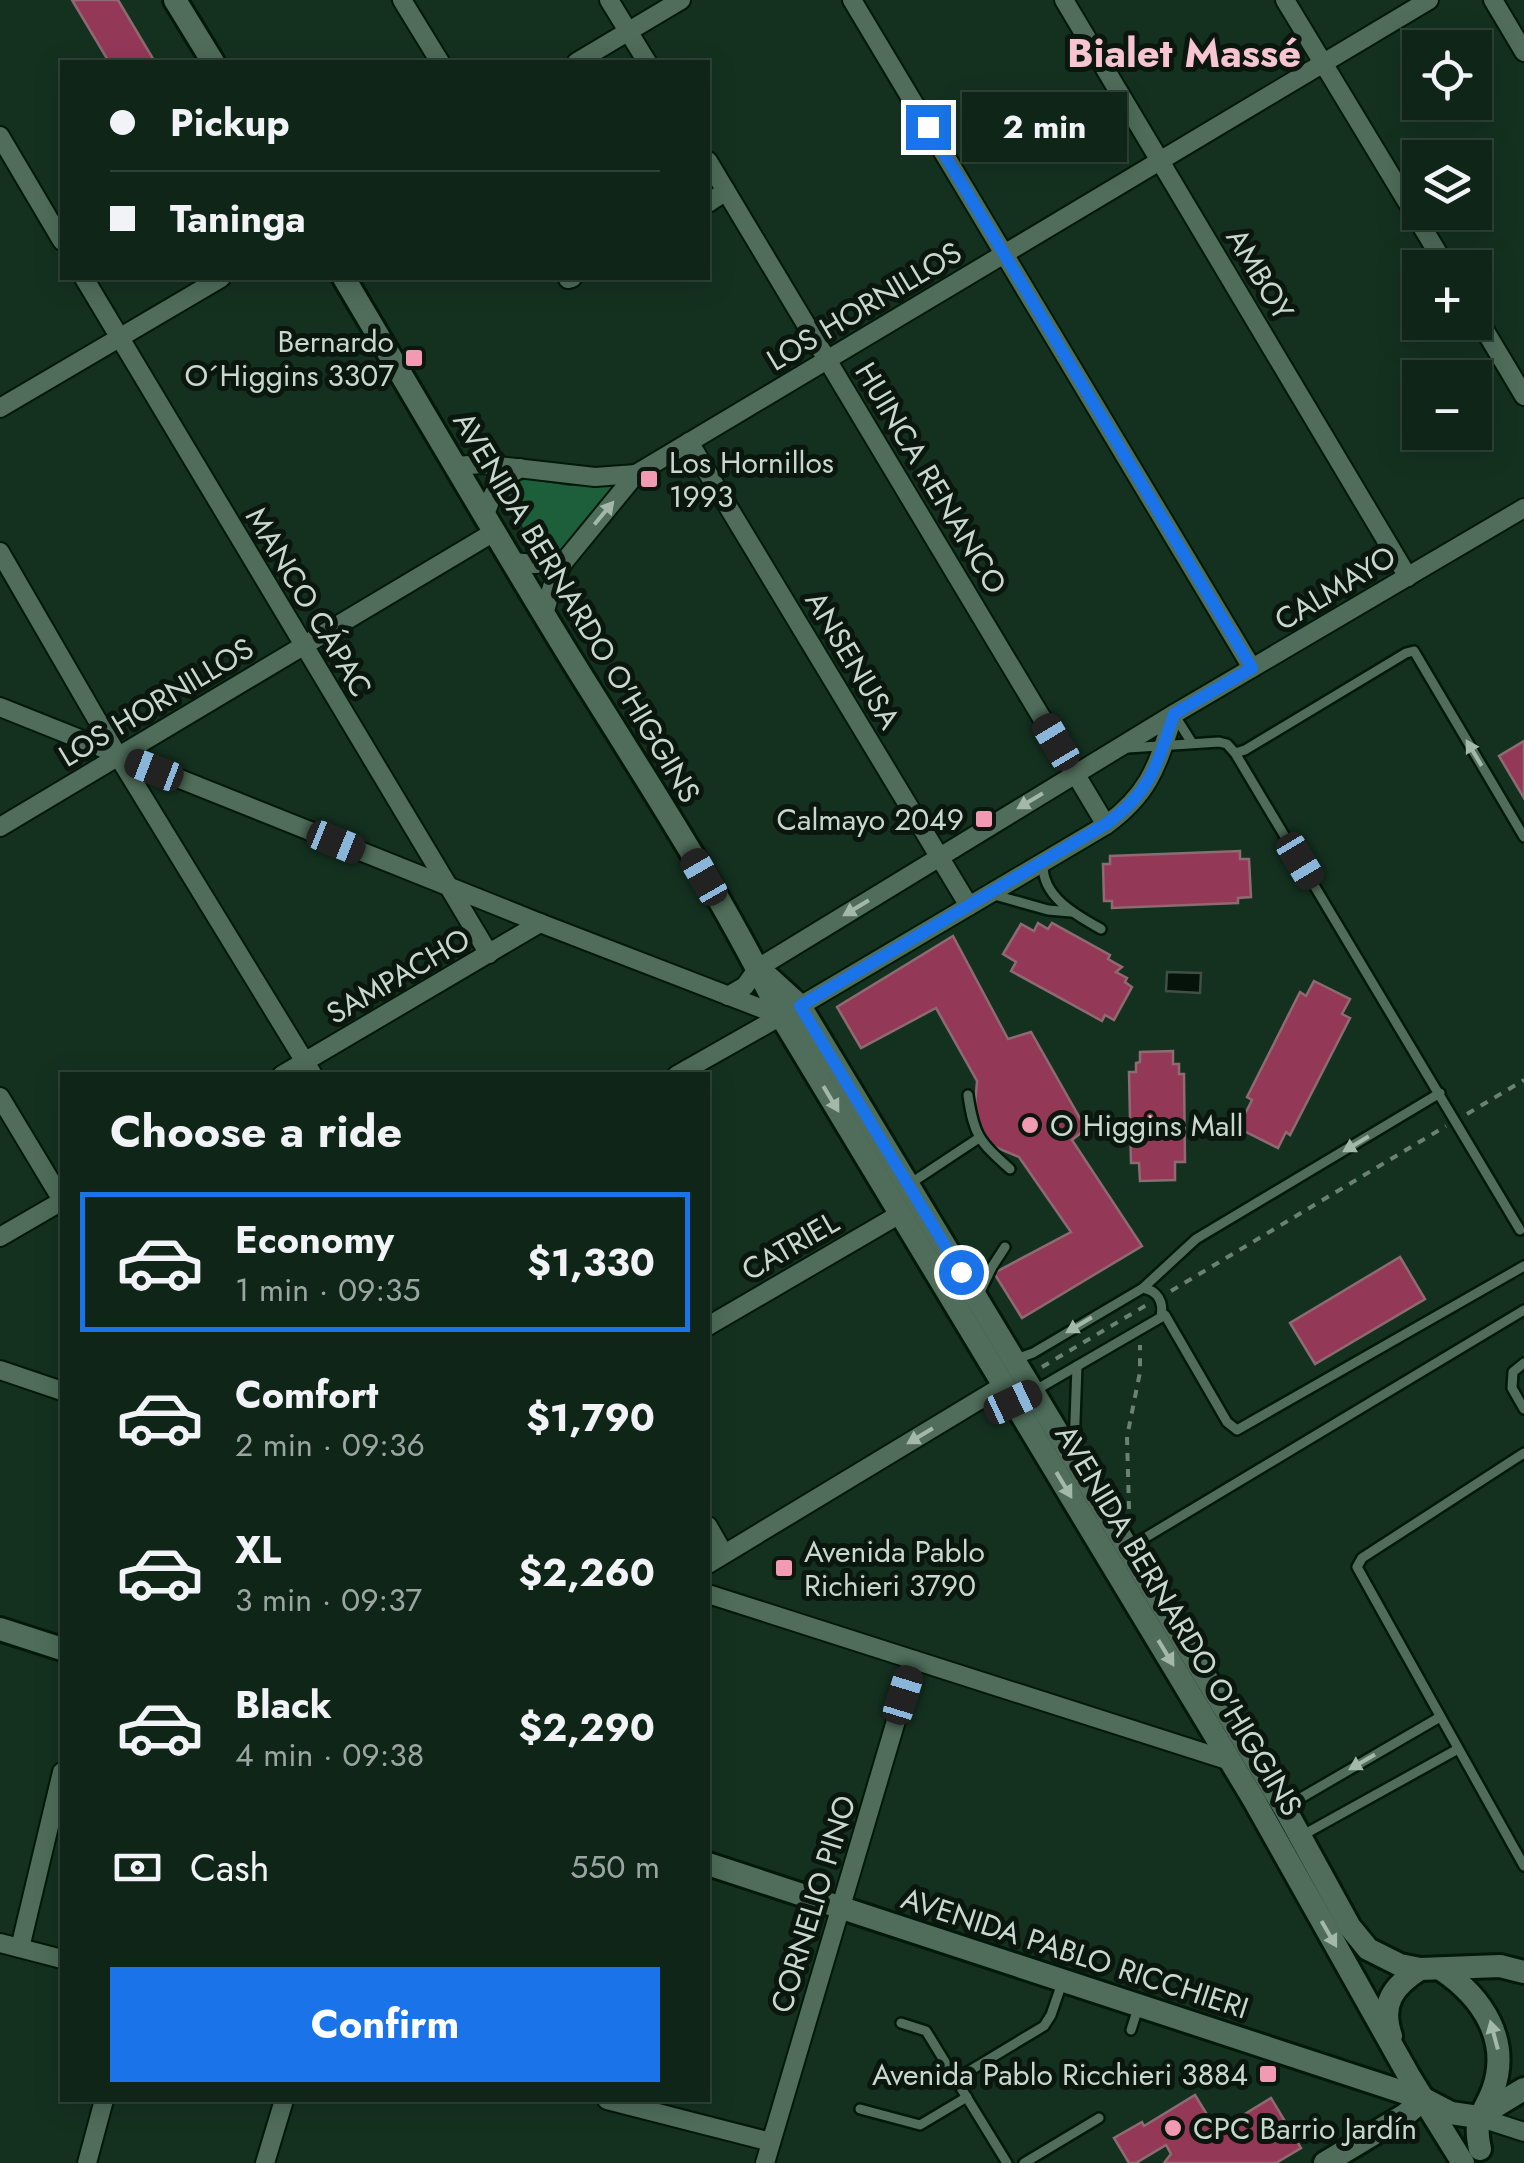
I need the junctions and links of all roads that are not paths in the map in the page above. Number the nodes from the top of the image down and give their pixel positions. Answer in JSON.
{"nodes":[{"id":1,"x":175,"y":0,"type":"edge"},
{"id":2,"x":402,"y":0,"type":"edge"},
{"id":3,"x":609,"y":0,"type":"edge"},
{"id":4,"x":681,"y":0,"type":"edge"},
{"id":5,"x":852,"y":0,"type":"edge"},
{"id":6,"x":1064,"y":0,"type":"edge"},
{"id":7,"x":1285,"y":0,"type":"edge"},
{"id":8,"x":1430,"y":0,"type":"edge"},
{"id":9,"x":1492,"y":0,"type":"edge"},
{"id":10,"x":628,"y":32,"type":"junction"},
{"id":11,"x":1524,"y":52,"type":"edge"},
{"id":12,"x":212,"y":60,"type":"edge"},
{"id":13,"x":439,"y":60,"type":"edge"},
{"id":14,"x":580,"y":60,"type":"edge"},
{"id":15,"x":646,"y":60,"type":"edge"},
{"id":16,"x":1324,"y":64,"type":"junction"},
{"id":17,"x":0,"y":136,"type":"edge"},
{"id":18,"x":1160,"y":161,"type":"junction"},
{"id":19,"x":710,"y":164,"type":"edge"},
{"id":20,"x":726,"y":191,"type":"junction"},
{"id":21,"x":710,"y":201,"type":"edge"},
{"id":22,"x":60,"y":238,"type":"edge"},
{"id":23,"x":1435,"y":250,"type":"edge"},
{"id":24,"x":1005,"y":254,"type":"junction"},
{"id":25,"x":85,"y":280,"type":"edge"},
{"id":26,"x":218,"y":280,"type":"edge"},
{"id":27,"x":345,"y":280,"type":"edge"},
{"id":28,"x":120,"y":338,"type":"junction"},
{"id":29,"x":1491,"y":340,"type":"edge"},
{"id":30,"x":828,"y":359,"type":"junction"},
{"id":31,"x":1524,"y":396,"type":"edge"},
{"id":32,"x":0,"y":408,"type":"edge"},
{"id":33,"x":689,"y":442,"type":"junction"},
{"id":34,"x":456,"y":466,"type":"junction"},
{"id":35,"x":520,"y":468,"type":"junction"},
{"id":36,"x":636,"y":474,"type":"junction"},
{"id":37,"x":1524,"y":508,"type":"edge"},
{"id":38,"x":490,"y":524,"type":"junction"},
{"id":39,"x":0,"y":552,"type":"edge"},
{"id":40,"x":513,"y":562,"type":"junction"},
{"id":41,"x":562,"y":562,"type":"junction"},
{"id":42,"x":1408,"y":576,"type":"junction"},
{"id":43,"x":544,"y":614,"type":"junction"},
{"id":44,"x":303,"y":646,"type":"junction"},
{"id":45,"x":1252,"y":668,"type":"junction"},
{"id":46,"x":0,"y":707,"type":"edge"},
{"id":47,"x":1174,"y":714,"type":"junction"},
{"id":48,"x":1192,"y":743,"type":"junction"},
{"id":49,"x":1163,"y":745,"type":"junction"},
{"id":50,"x":1116,"y":749,"type":"junction"},
{"id":51,"x":1236,"y":753,"type":"junction"},
{"id":52,"x":118,"y":756,"type":"junction"},
{"id":53,"x":1076,"y":774,"type":"junction"},
{"id":54,"x":1106,"y":824,"type":"junction"},
{"id":55,"x":0,"y":827,"type":"edge"},
{"id":56,"x":1524,"y":837,"type":"edge"},
{"id":57,"x":940,"y":857,"type":"junction"},
{"id":58,"x":1044,"y":862,"type":"junction"},
{"id":59,"x":445,"y":884,"type":"junction"},
{"id":60,"x":990,"y":893,"type":"junction"},
{"id":61,"x":969,"y":906,"type":"junction"},
{"id":62,"x":1071,"y":912,"type":"junction"},
{"id":63,"x":540,"y":923,"type":"junction"},
{"id":64,"x":1101,"y":929,"type":"dead end"},
{"id":65,"x":489,"y":954,"type":"junction"},
{"id":66,"x":758,"y":968,"type":"junction"},
{"id":67,"x":728,"y":996,"type":"junction"},
{"id":68,"x":790,"y":1011,"type":"junction"},
{"id":69,"x":309,"y":1068,"type":"edge"},
{"id":70,"x":683,"y":1072,"type":"edge"},
{"id":71,"x":1440,"y":1094,"type":"junction"},
{"id":72,"x":968,"y":1095,"type":"dead end"},
{"id":73,"x":0,"y":1097,"type":"edge"},
{"id":74,"x":979,"y":1138,"type":"junction"},
{"id":75,"x":1010,"y":1168,"type":"dead end"},
{"id":76,"x":60,"y":1197,"type":"edge"},
{"id":77,"x":899,"y":1198,"type":"junction"},
{"id":78,"x":60,"y":1201,"type":"edge"},
{"id":79,"x":1520,"y":1230,"type":"dead end"},
{"id":80,"x":0,"y":1237,"type":"edge"},
{"id":81,"x":1005,"y":1248,"type":"dead end"},
{"id":82,"x":1524,"y":1266,"type":"edge"},
{"id":83,"x":1143,"y":1288,"type":"junction"},
{"id":84,"x":977,"y":1298,"type":"junction"},
{"id":85,"x":1524,"y":1310,"type":"edge"},
{"id":86,"x":1163,"y":1316,"type":"junction"},
{"id":87,"x":710,"y":1325,"type":"edge"},
{"id":88,"x":1014,"y":1360,"type":"junction"},
{"id":89,"x":1524,"y":1363,"type":"edge"},
{"id":90,"x":1078,"y":1366,"type":"junction"},
{"id":91,"x":0,"y":1370,"type":"edge"},
{"id":92,"x":60,"y":1389,"type":"edge"},
{"id":93,"x":1017,"y":1393,"type":"junction"},
{"id":94,"x":1524,"y":1409,"type":"edge"},
{"id":95,"x":1524,"y":1454,"type":"edge"},
{"id":96,"x":1074,"y":1459,"type":"junction"},
{"id":97,"x":710,"y":1534,"type":"edge"},
{"id":98,"x":1128,"y":1548,"type":"junction"},
{"id":99,"x":716,"y":1559,"type":"edge"},
{"id":100,"x":710,"y":1595,"type":"edge"},
{"id":101,"x":0,"y":1628,"type":"edge"},
{"id":102,"x":60,"y":1648,"type":"edge"},
{"id":103,"x":914,"y":1660,"type":"junction"},
{"id":104,"x":1440,"y":1716,"type":"junction"},
{"id":105,"x":1458,"y":1749,"type":"junction"},
{"id":106,"x":1230,"y":1761,"type":"junction"},
{"id":107,"x":60,"y":1780,"type":"edge"},
{"id":108,"x":1254,"y":1800,"type":"junction"},
{"id":109,"x":1284,"y":1807,"type":"junction"},
{"id":110,"x":1300,"y":1837,"type":"junction"},
{"id":111,"x":710,"y":1865,"type":"edge"},
{"id":112,"x":1524,"y":1866,"type":"edge"},
{"id":113,"x":840,"y":1906,"type":"junction"},
{"id":114,"x":0,"y":1943,"type":"edge"},
{"id":115,"x":20,"y":1948,"type":"junction"},
{"id":116,"x":60,"y":1958,"type":"edge"},
{"id":117,"x":1431,"y":1969,"type":"junction"},
{"id":118,"x":1524,"y":1972,"type":"edge"},
{"id":119,"x":1063,"y":1980,"type":"junction"},
{"id":120,"x":1139,"y":2005,"type":"junction"},
{"id":121,"x":902,"y":2023,"type":"dead end"},
{"id":122,"x":1131,"y":2030,"type":"dead end"},
{"id":123,"x":1396,"y":2054,"type":"junction"},
{"id":124,"x":956,"y":2080,"type":"junction"},
{"id":125,"x":1524,"y":2089,"type":"edge"},
{"id":126,"x":966,"y":2097,"type":"junction"},
{"id":127,"x":1424,"y":2099,"type":"junction"},
{"id":128,"x":103,"y":2102,"type":"edge"},
{"id":129,"x":283,"y":2102,"type":"edge"},
{"id":130,"x":615,"y":2102,"type":"edge"},
{"id":131,"x":860,"y":2109,"type":"dead end"},
{"id":132,"x":1478,"y":2116,"type":"junction"},
{"id":133,"x":1098,"y":2118,"type":"dead end"},
{"id":134,"x":1524,"y":2132,"type":"edge"},
{"id":135,"x":771,"y":2142,"type":"junction"},
{"id":136,"x":1477,"y":2158,"type":"edge"},
{"id":137,"x":87,"y":2163,"type":"edge"},
{"id":138,"x":265,"y":2163,"type":"edge"},
{"id":139,"x":764,"y":2163,"type":"edge"},
{"id":140,"x":1007,"y":2163,"type":"edge"},
{"id":141,"x":1024,"y":2163,"type":"edge"},
{"id":142,"x":1325,"y":2163,"type":"edge"}],
"edges":[{"from":1,"to":12,"type":"main road"},
{"from":2,"to":13,"type":"street"},
{"from":3,"to":10,"type":"street"},
{"from":4,"to":10,"type":"street"},
{"from":5,"to":24,"type":"street"},
{"from":6,"to":18,"type":"street","name":"AMBOY"},
{"from":7,"to":16,"type":"street"},
{"from":8,"to":16,"type":"street","name":"LOS HORNILLOS"},
{"from":9,"to":11,"type":"street"},
{"from":10,"to":14,"type":"street"},
{"from":10,"to":15,"type":"street"},
{"from":16,"to":18,"type":"street","name":"LOS HORNILLOS"},
{"from":16,"to":23,"type":"street"},
{"from":17,"to":22,"type":"street"},
{"from":18,"to":24,"type":"street","name":"LOS HORNILLOS"},
{"from":18,"to":42,"type":"street","name":"AMBOY"},
{"from":19,"to":20,"type":"street","name":"HUINCA RENANCO"},
{"from":20,"to":21,"type":"street"},
{"from":20,"to":30,"type":"street","name":"HUINCA RENANCO"},
{"from":24,"to":30,"type":"street","name":"LOS HORNILLOS"},
{"from":24,"to":45,"type":"street"},
{"from":25,"to":28,"type":"street","name":"MANCO CÁPAC"},
{"from":26,"to":28,"type":"street"},
{"from":27,"to":34,"type":"main road","name":"AVENIDA BERNARDO O'HIGGINS"},
{"from":28,"to":32,"type":"street"},
{"from":28,"to":44,"type":"street","name":"MANCO CÁPAC"},
{"from":29,"to":31,"type":"street"},
{"from":30,"to":33,"type":"street","name":"LOS HORNILLOS"},
{"from":30,"to":53,"type":"street","name":"HUINCA RENANCO"},
{"from":33,"to":36,"type":"street","name":"LOS HORNILLOS"},
{"from":33,"to":57,"type":"street","name":"ANSENUSA"},
{"from":34,"to":35,"type":"street","name":"LOS HORNILLOS"},
{"from":34,"to":38,"type":"main road","name":"AVENIDA BERNARDO O'HIGGINS"},
{"from":35,"to":36,"type":"street","name":"LOS HORNILLOS"},
{"from":35,"to":38,"type":"street","name":"LOS HORNILLOS"},
{"from":41,"to":36,"type":"street","name":"LOS HORNILLOS","one_way":true},
{"from":37,"to":42,"type":"street","name":"CALMAYO"},
{"from":38,"to":40,"type":"main road","name":"AVENIDA BERNARDO O'HIGGINS"},
{"from":38,"to":44,"type":"street","name":"LOS HORNILLOS"},
{"from":39,"to":52,"type":"street"},
{"from":40,"to":41,"type":"street"},
{"from":40,"to":43,"type":"main road","name":"AVENIDA BERNARDO O'HIGGINS"},
{"from":41,"to":43,"type":"street","name":"LOS HORNILLOS"},
{"from":42,"to":45,"type":"street","name":"CALMAYO"},
{"from":43,"to":66,"type":"main road","name":"AVENIDA BERNARDO O'HIGGINS"},
{"from":44,"to":52,"type":"street","name":"LOS HORNILLOS"},
{"from":44,"to":59,"type":"street","name":"MANCO CÁPAC"},
{"from":45,"to":47,"type":"street","name":"CALMAYO"},
{"from":46,"to":52,"type":"street"},
{"from":47,"to":48,"type":"lane"},
{"from":47,"to":49,"type":"street"},
{"from":47,"to":50,"type":"street","name":"CALMAYO"},
{"from":48,"to":49,"type":"lane"},
{"from":48,"to":51,"type":"lane"},
{"from":49,"to":50,"type":"lane"},
{"from":49,"to":54,"type":"street"},
{"from":50,"to":53,"type":"street","name":"CALMAYO"},
{"from":56,"to":51,"type":"lane","one_way":true},
{"from":51,"to":71,"type":"lane"},
{"from":52,"to":55,"type":"street","name":"LOS HORNILLOS"},
{"from":52,"to":59,"type":"street"},
{"from":52,"to":69,"type":"street"},
{"from":53,"to":54,"type":"street","name":"HUINCA RENANCO"},
{"from":53,"to":57,"type":"street","name":"CALMAYO","one_way":true},
{"from":54,"to":58,"type":"street"},
{"from":57,"to":61,"type":"street","name":"ANSENUSA"},
{"from":57,"to":66,"type":"street","name":"CALMAYO","one_way":true},
{"from":58,"to":60,"type":"street"},
{"from":58,"to":62,"type":"lane"},
{"from":59,"to":63,"type":"street"},
{"from":59,"to":65,"type":"street","name":"MANCO CÁPAC"},
{"from":60,"to":61,"type":"street"},
{"from":60,"to":62,"type":"lane"},
{"from":61,"to":68,"type":"street"},
{"from":62,"to":64,"type":"lane"},
{"from":63,"to":65,"type":"street","name":"SAMPACHO"},
{"from":63,"to":67,"type":"street"},
{"from":65,"to":69,"type":"street","name":"SAMPACHO"},
{"from":66,"to":67,"type":"street","name":"CALMAYO"},
{"from":66,"to":68,"type":"main road","name":"AVENIDA BERNARDO O'HIGGINS"},
{"from":67,"to":68,"type":"street"},
{"from":68,"to":70,"type":"street"},
{"from":68,"to":77,"type":"main road","name":"AVENIDA BERNARDO O'HIGGINS"},
{"from":71,"to":79,"type":"lane"},
{"from":71,"to":83,"type":"lane","one_way":true},
{"from":72,"to":74,"type":"lane"},
{"from":73,"to":76,"type":"street"},
{"from":74,"to":75,"type":"lane"},
{"from":74,"to":77,"type":"lane"},
{"from":77,"to":84,"type":"main road","name":"AVENIDA BERNARDO O'HIGGINS"},
{"from":77,"to":87,"type":"street","name":"CATRIEL"},
{"from":77,"to":93,"type":"main road","name":"AVENIDA BERNARDO O'HIGGINS"},
{"from":78,"to":80,"type":"street"},
{"from":81,"to":84,"type":"lane"},
{"from":82,"to":86,"type":"lane"},
{"from":83,"to":86,"type":"lane"},
{"from":83,"to":88,"type":"lane","one_way":true},
{"from":84,"to":88,"type":"main road","name":"AVENIDA BERNARDO O'HIGGINS"},
{"from":85,"to":98,"type":"lane"},
{"from":86,"to":90,"type":"lane"},
{"from":88,"to":93,"type":"main road","name":"AVENIDA BERNARDO O'HIGGINS"},
{"from":89,"to":94,"type":"lane"},
{"from":90,"to":93,"type":"lane"},
{"from":90,"to":96,"type":"lane"},
{"from":91,"to":92,"type":"street"},
{"from":93,"to":96,"type":"main road","name":"AVENIDA BERNARDO O'HIGGINS"},
{"from":93,"to":99,"type":"street","one_way":true},
{"from":93,"to":106,"type":"main road","name":"AVENIDA BERNARDO O'HIGGINS","one_way":true},
{"from":95,"to":104,"type":"lane"},
{"from":96,"to":98,"type":"main road","name":"AVENIDA BERNARDO O'HIGGINS"},
{"from":97,"to":99,"type":"street"},
{"from":98,"to":109,"type":"main road","name":"AVENIDA BERNARDO O'HIGGINS"},
{"from":100,"to":103,"type":"street"},
{"from":101,"to":102,"type":"main road"},
{"from":103,"to":106,"type":"street"},
{"from":103,"to":113,"type":"street","name":"CORNELIO PINO"},
{"from":104,"to":105,"type":"lane"},
{"from":104,"to":109,"type":"lane","one_way":true},
{"from":105,"to":110,"type":"lane"},
{"from":105,"to":112,"type":"lane"},
{"from":106,"to":108,"type":"main road","name":"AVENIDA BERNARDO O'HIGGINS"},
{"from":107,"to":115,"type":"street"},
{"from":108,"to":110,"type":"main road"},
{"from":108,"to":123,"type":"main road","name":"AVENIDA BERNARDO O'HIGGINS","one_way":true},
{"from":109,"to":110,"type":"main road","name":"AVENIDA BERNARDO O'HIGGINS"},
{"from":110,"to":117,"type":"main road","name":"AVENIDA BERNARDO O'HIGGINS"},
{"from":111,"to":113,"type":"main road","name":"AVENIDA PABLO RICCHIERI"},
{"from":113,"to":119,"type":"main road","name":"AVENIDA PABLO RICCHIERI"},
{"from":113,"to":135,"type":"street","name":"CORNELIO PINO"},
{"from":114,"to":115,"type":"street"},
{"from":115,"to":116,"type":"street"},
{"from":117,"to":118,"type":"main road"},
{"from":117,"to":123,"type":"main road"},
{"from":132,"to":117,"type":"main road","one_way":true},
{"from":119,"to":120,"type":"main road","name":"AVENIDA PABLO RICCHIERI"},
{"from":119,"to":124,"type":"lane"},
{"from":120,"to":122,"type":"lane"},
{"from":120,"to":127,"type":"main road","name":"AVENIDA PABLO RICCHIERI"},
{"from":121,"to":124,"type":"lane"},
{"from":123,"to":127,"type":"main road","name":"AVENIDA BERNARDO O'HIGGINS"},
{"from":124,"to":126,"type":"lane"},
{"from":125,"to":132,"type":"main road"},
{"from":126,"to":131,"type":"lane"},
{"from":126,"to":140,"type":"lane"},
{"from":127,"to":132,"type":"main road"},
{"from":127,"to":136,"type":"main road","name":"AVENIDA BERNARDO O'HIGGINS"},
{"from":127,"to":142,"type":"main road"},
{"from":128,"to":137,"type":"street"},
{"from":129,"to":138,"type":"street"},
{"from":130,"to":135,"type":"street"},
{"from":132,"to":134,"type":"street"},
{"from":132,"to":136,"type":"main road","name":"AVENIDA BERNARDO O'HIGGINS"},
{"from":133,"to":141,"type":"lane"},
{"from":135,"to":139,"type":"street","name":"CORNELIO PINO"}]}
